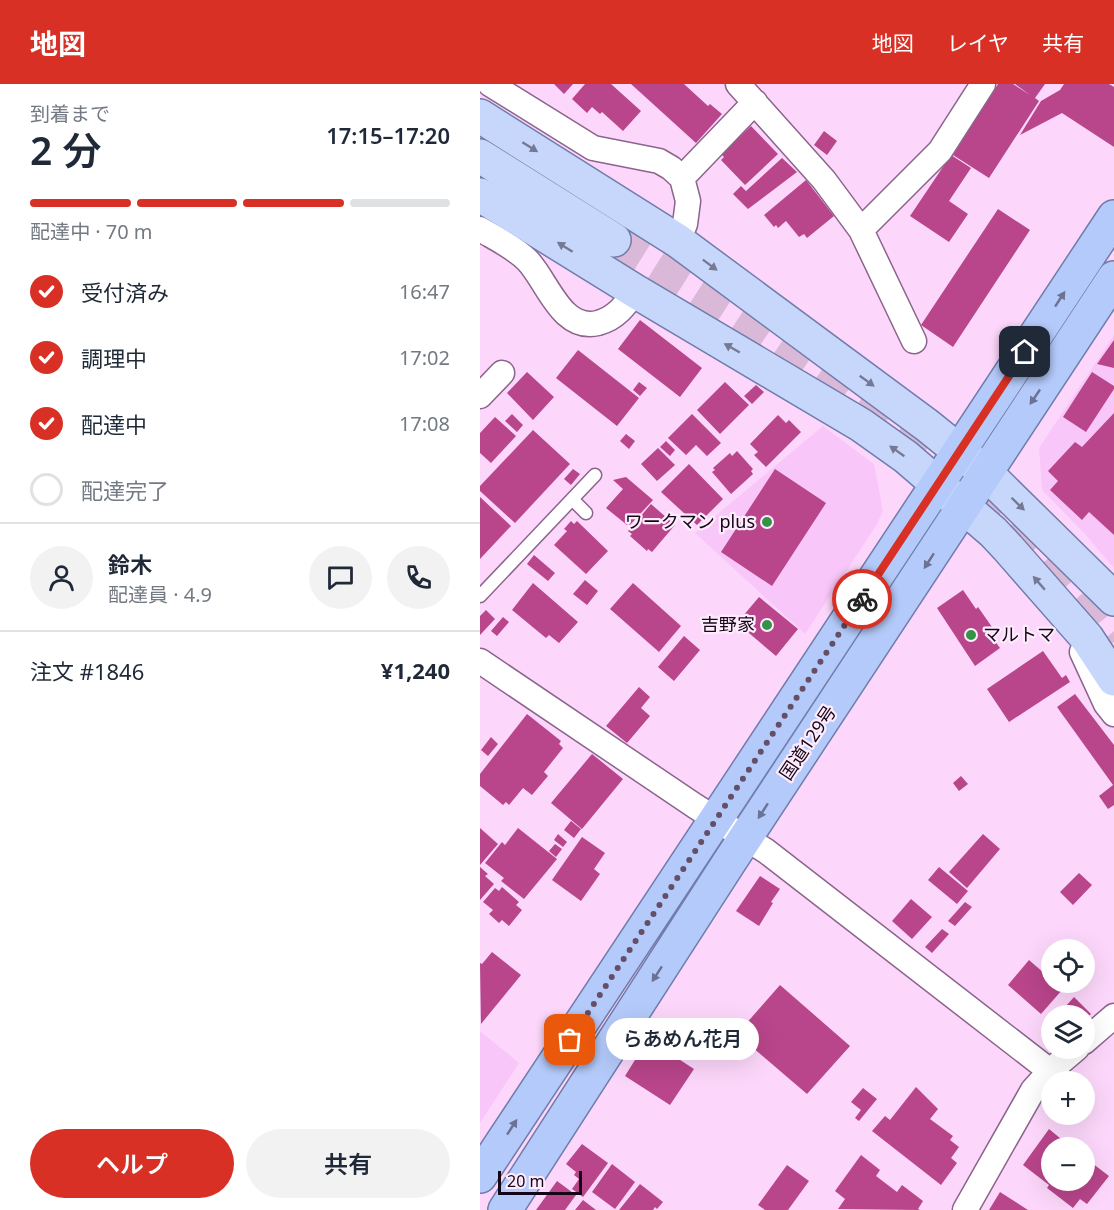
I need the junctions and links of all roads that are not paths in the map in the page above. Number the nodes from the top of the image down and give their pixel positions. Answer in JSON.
{"nodes":[{"id":1,"x":490,"y":84,"type":"edge"},
{"id":2,"x":738,"y":84,"type":"edge"},
{"id":3,"x":983,"y":84,"type":"edge"},
{"id":4,"x":755,"y":102,"type":"junction"},
{"id":5,"x":480,"y":116,"type":"edge"},
{"id":6,"x":480,"y":156,"type":"edge"},
{"id":7,"x":682,"y":178,"type":"junction"},
{"id":8,"x":480,"y":195,"type":"edge"},
{"id":9,"x":1114,"y":217,"type":"edge"},
{"id":10,"x":480,"y":229,"type":"edge"},
{"id":11,"x":861,"y":230,"type":"junction"},
{"id":12,"x":614,"y":240,"type":"tunnel mouth"},
{"id":13,"x":678,"y":241,"type":"junction"},
{"id":14,"x":1114,"y":278,"type":"edge"},
{"id":15,"x":635,"y":291,"type":"junction"},
{"id":16,"x":914,"y":341,"type":"dead end"},
{"id":17,"x":502,"y":373,"type":"dead end"},
{"id":18,"x":480,"y":396,"type":"edge"},
{"id":19,"x":960,"y":452,"type":"junction"},
{"id":20,"x":986,"y":473,"type":"junction"},
{"id":21,"x":595,"y":475,"type":"dead end"},
{"id":22,"x":938,"y":485,"type":"junction"},
{"id":23,"x":572,"y":499,"type":"junction"},
{"id":24,"x":963,"y":508,"type":"junction"},
{"id":25,"x":586,"y":513,"type":"dead end"},
{"id":26,"x":480,"y":596,"type":"edge"},
{"id":27,"x":1114,"y":599,"type":"edge"},
{"id":28,"x":1063,"y":610,"type":"junction"},
{"id":29,"x":480,"y":661,"type":"edge"},
{"id":30,"x":1114,"y":679,"type":"edge"},
{"id":31,"x":1114,"y":714,"type":"edge"},
{"id":32,"x":716,"y":819,"type":"junction"},
{"id":33,"x":745,"y":838,"type":"junction"},
{"id":34,"x":1113,"y":1018,"type":"edge"},
{"id":35,"x":1095,"y":1033,"type":"edge"},
{"id":36,"x":1064,"y":1059,"type":"edge"},
{"id":37,"x":1050,"y":1071,"type":"joint"},
{"id":38,"x":1041,"y":1081,"type":"edge"},
{"id":39,"x":480,"y":1176,"type":"edge"},
{"id":40,"x":506,"y":1210,"type":"edge"},
{"id":41,"x":965,"y":1210,"type":"edge"}],
"edges":[{"from":1,"to":7,"type":"street"},
{"from":2,"to":4,"type":"street"},
{"from":3,"to":11,"type":"street"},
{"from":4,"to":7,"type":"street"},
{"from":4,"to":11,"type":"street"},
{"from":5,"to":13,"type":"main road","one_way":true},
{"from":6,"to":12,"type":"main road"},
{"from":7,"to":13,"type":"street"},
{"from":15,"to":8,"type":"main road","one_way":true},
{"from":19,"to":9,"type":"highway","name":"国道129号","one_way":true},
{"from":10,"to":15,"type":"street"},
{"from":11,"to":16,"type":"street"},
{"from":13,"to":19,"type":"main road","one_way":true},
{"from":14,"to":20,"type":"highway","name":"国道129号","one_way":true},
{"from":22,"to":15,"type":"main road","one_way":true},
{"from":17,"to":18,"type":"street"},
{"from":19,"to":20,"type":"main road"},
{"from":19,"to":22,"type":"highway","name":"国道129号"},
{"from":20,"to":24,"type":"highway","name":"国道129号"},
{"from":20,"to":27,"type":"main road","one_way":true},
{"from":21,"to":23,"type":"lane"},
{"from":22,"to":24,"type":"main road"},
{"from":22,"to":32,"type":"highway","name":"国道129号"},
{"from":23,"to":25,"type":"lane"},
{"from":23,"to":26,"type":"lane"},
{"from":28,"to":24,"type":"main road","one_way":true},
{"from":24,"to":33,"type":"highway","name":"国道129号","one_way":true},
{"from":28,"to":30,"type":"main road"},
{"from":28,"to":31,"type":"street"},
{"from":29,"to":32,"type":"street"},
{"from":32,"to":33,"type":"street"},
{"from":39,"to":32,"type":"highway","name":"国道129号","one_way":true},
{"from":33,"to":37,"type":"street"},
{"from":33,"to":40,"type":"highway","name":"国道129号","one_way":true},
{"from":34,"to":35,"type":"street"},
{"from":36,"to":37,"type":"street"},
{"from":38,"to":41,"type":"street"}]}
